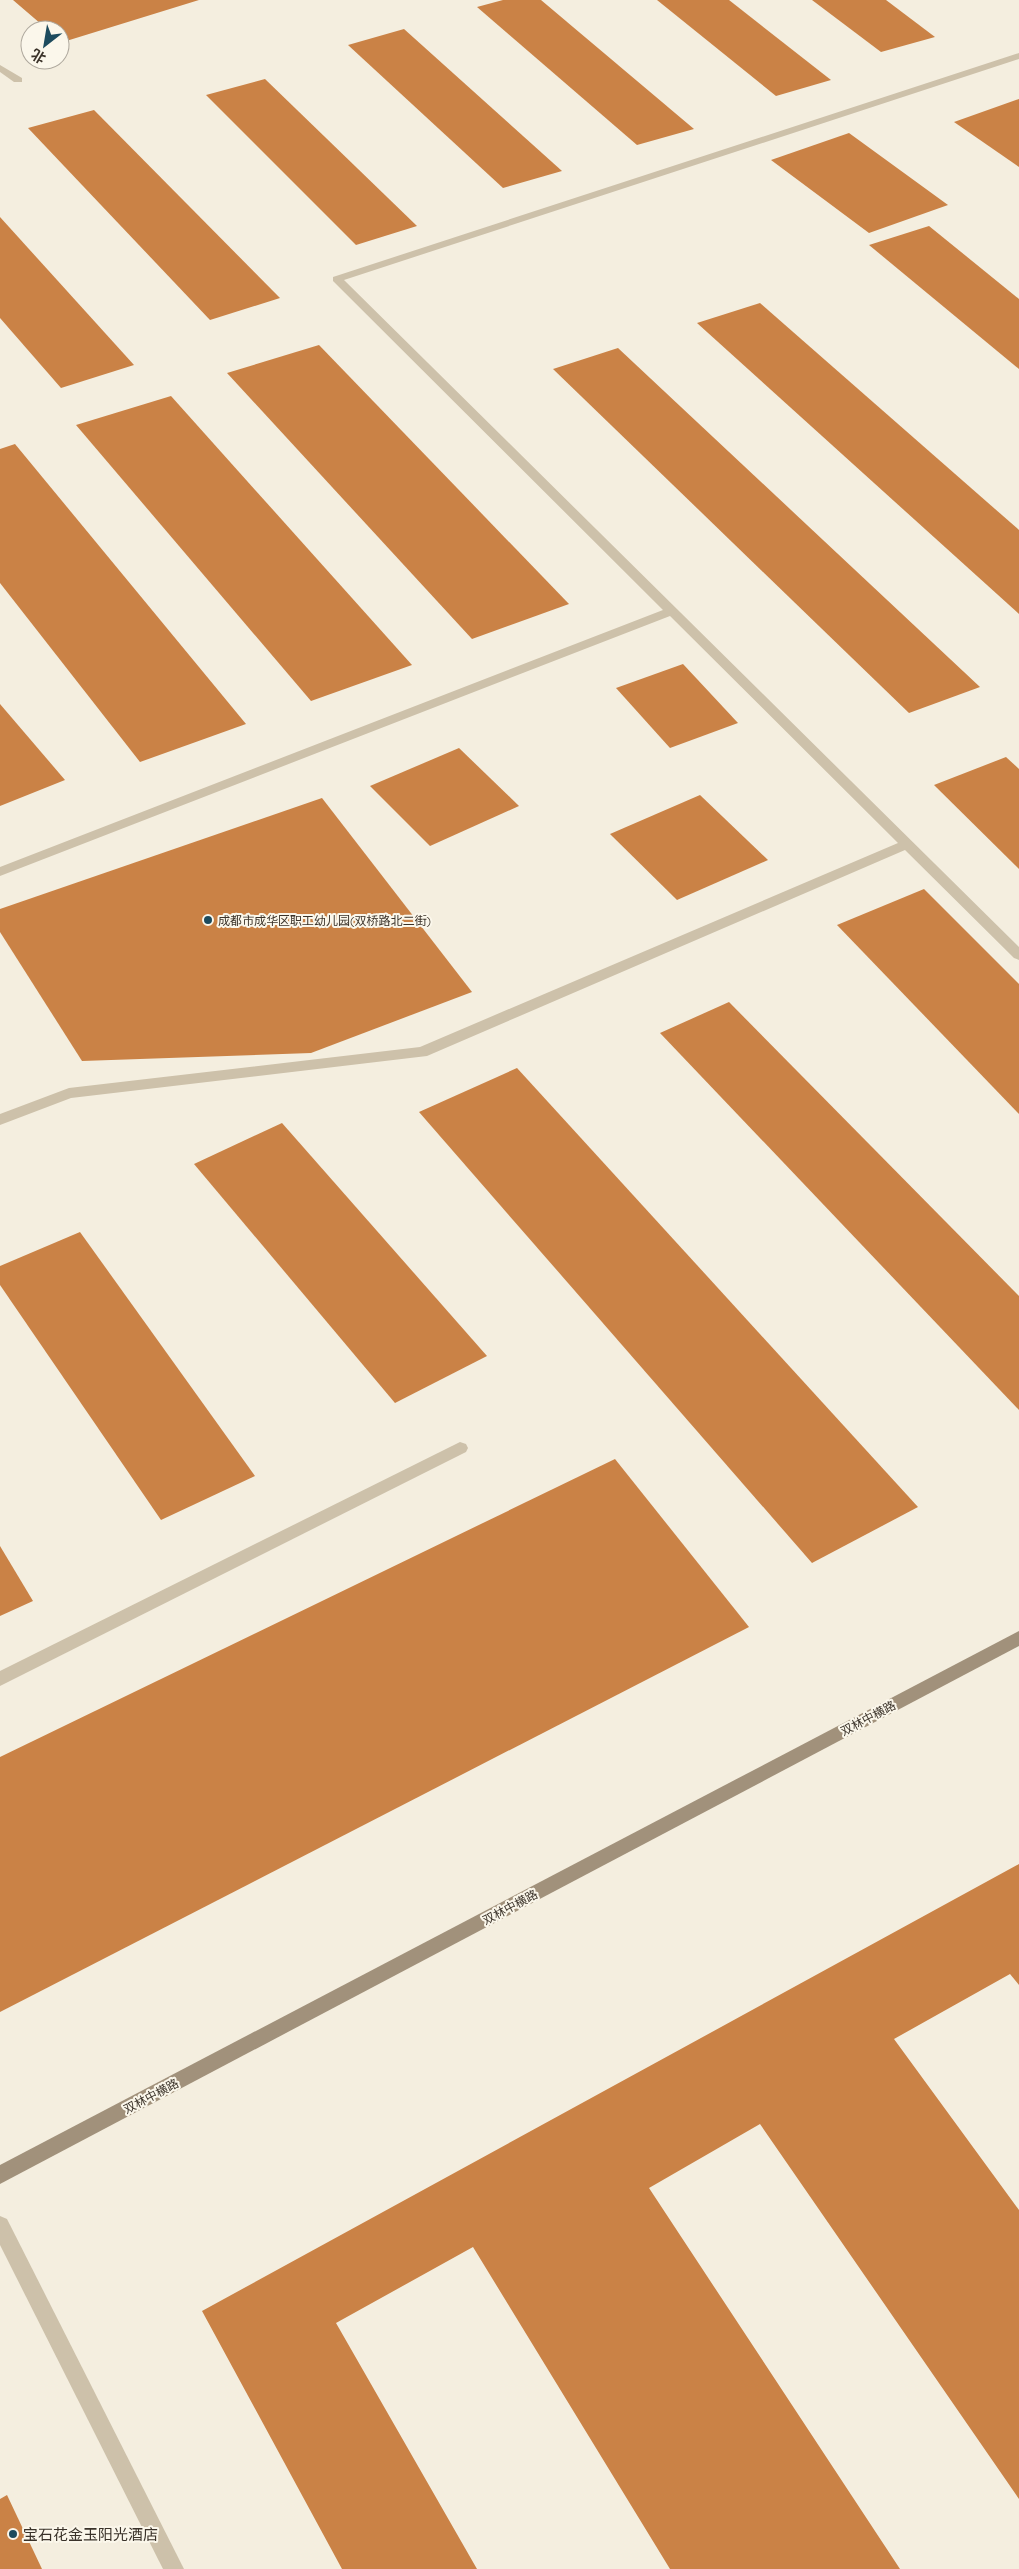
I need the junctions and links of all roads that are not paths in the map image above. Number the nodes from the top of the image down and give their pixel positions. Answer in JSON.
{"nodes":[{"id":1,"x":1019,"y":56,"type":"edge"},
{"id":2,"x":0,"y":68,"type":"edge"},
{"id":3,"x":18,"y":80,"type":"dead end"},
{"id":4,"x":671,"y":611,"type":"junction"},
{"id":5,"x":907,"y":844,"type":"junction"},
{"id":6,"x":0,"y":872,"type":"edge"},
{"id":7,"x":1019,"y":955,"type":"edge"},
{"id":8,"x":0,"y":1120,"type":"edge"},
{"id":9,"x":460,"y":1448,"type":"dead end"},
{"id":10,"x":1019,"y":1638,"type":"edge"},
{"id":11,"x":0,"y":1679,"type":"edge"},
{"id":12,"x":0,"y":2175,"type":"edge"},
{"id":13,"x":0,"y":2225,"type":"edge"},
{"id":14,"x":174,"y":2569,"type":"edge"}],
"edges":[{"from":1,"to":4,"type":"street"},
{"from":2,"to":3,"type":"street"},
{"from":4,"to":5,"type":"street"},
{"from":4,"to":6,"type":"street"},
{"from":5,"to":7,"type":"street"},
{"from":5,"to":8,"type":"street"},
{"from":9,"to":11,"type":"street"},
{"from":10,"to":12,"type":"street","name":"双林中横路"},
{"from":13,"to":14,"type":"street"}]}
